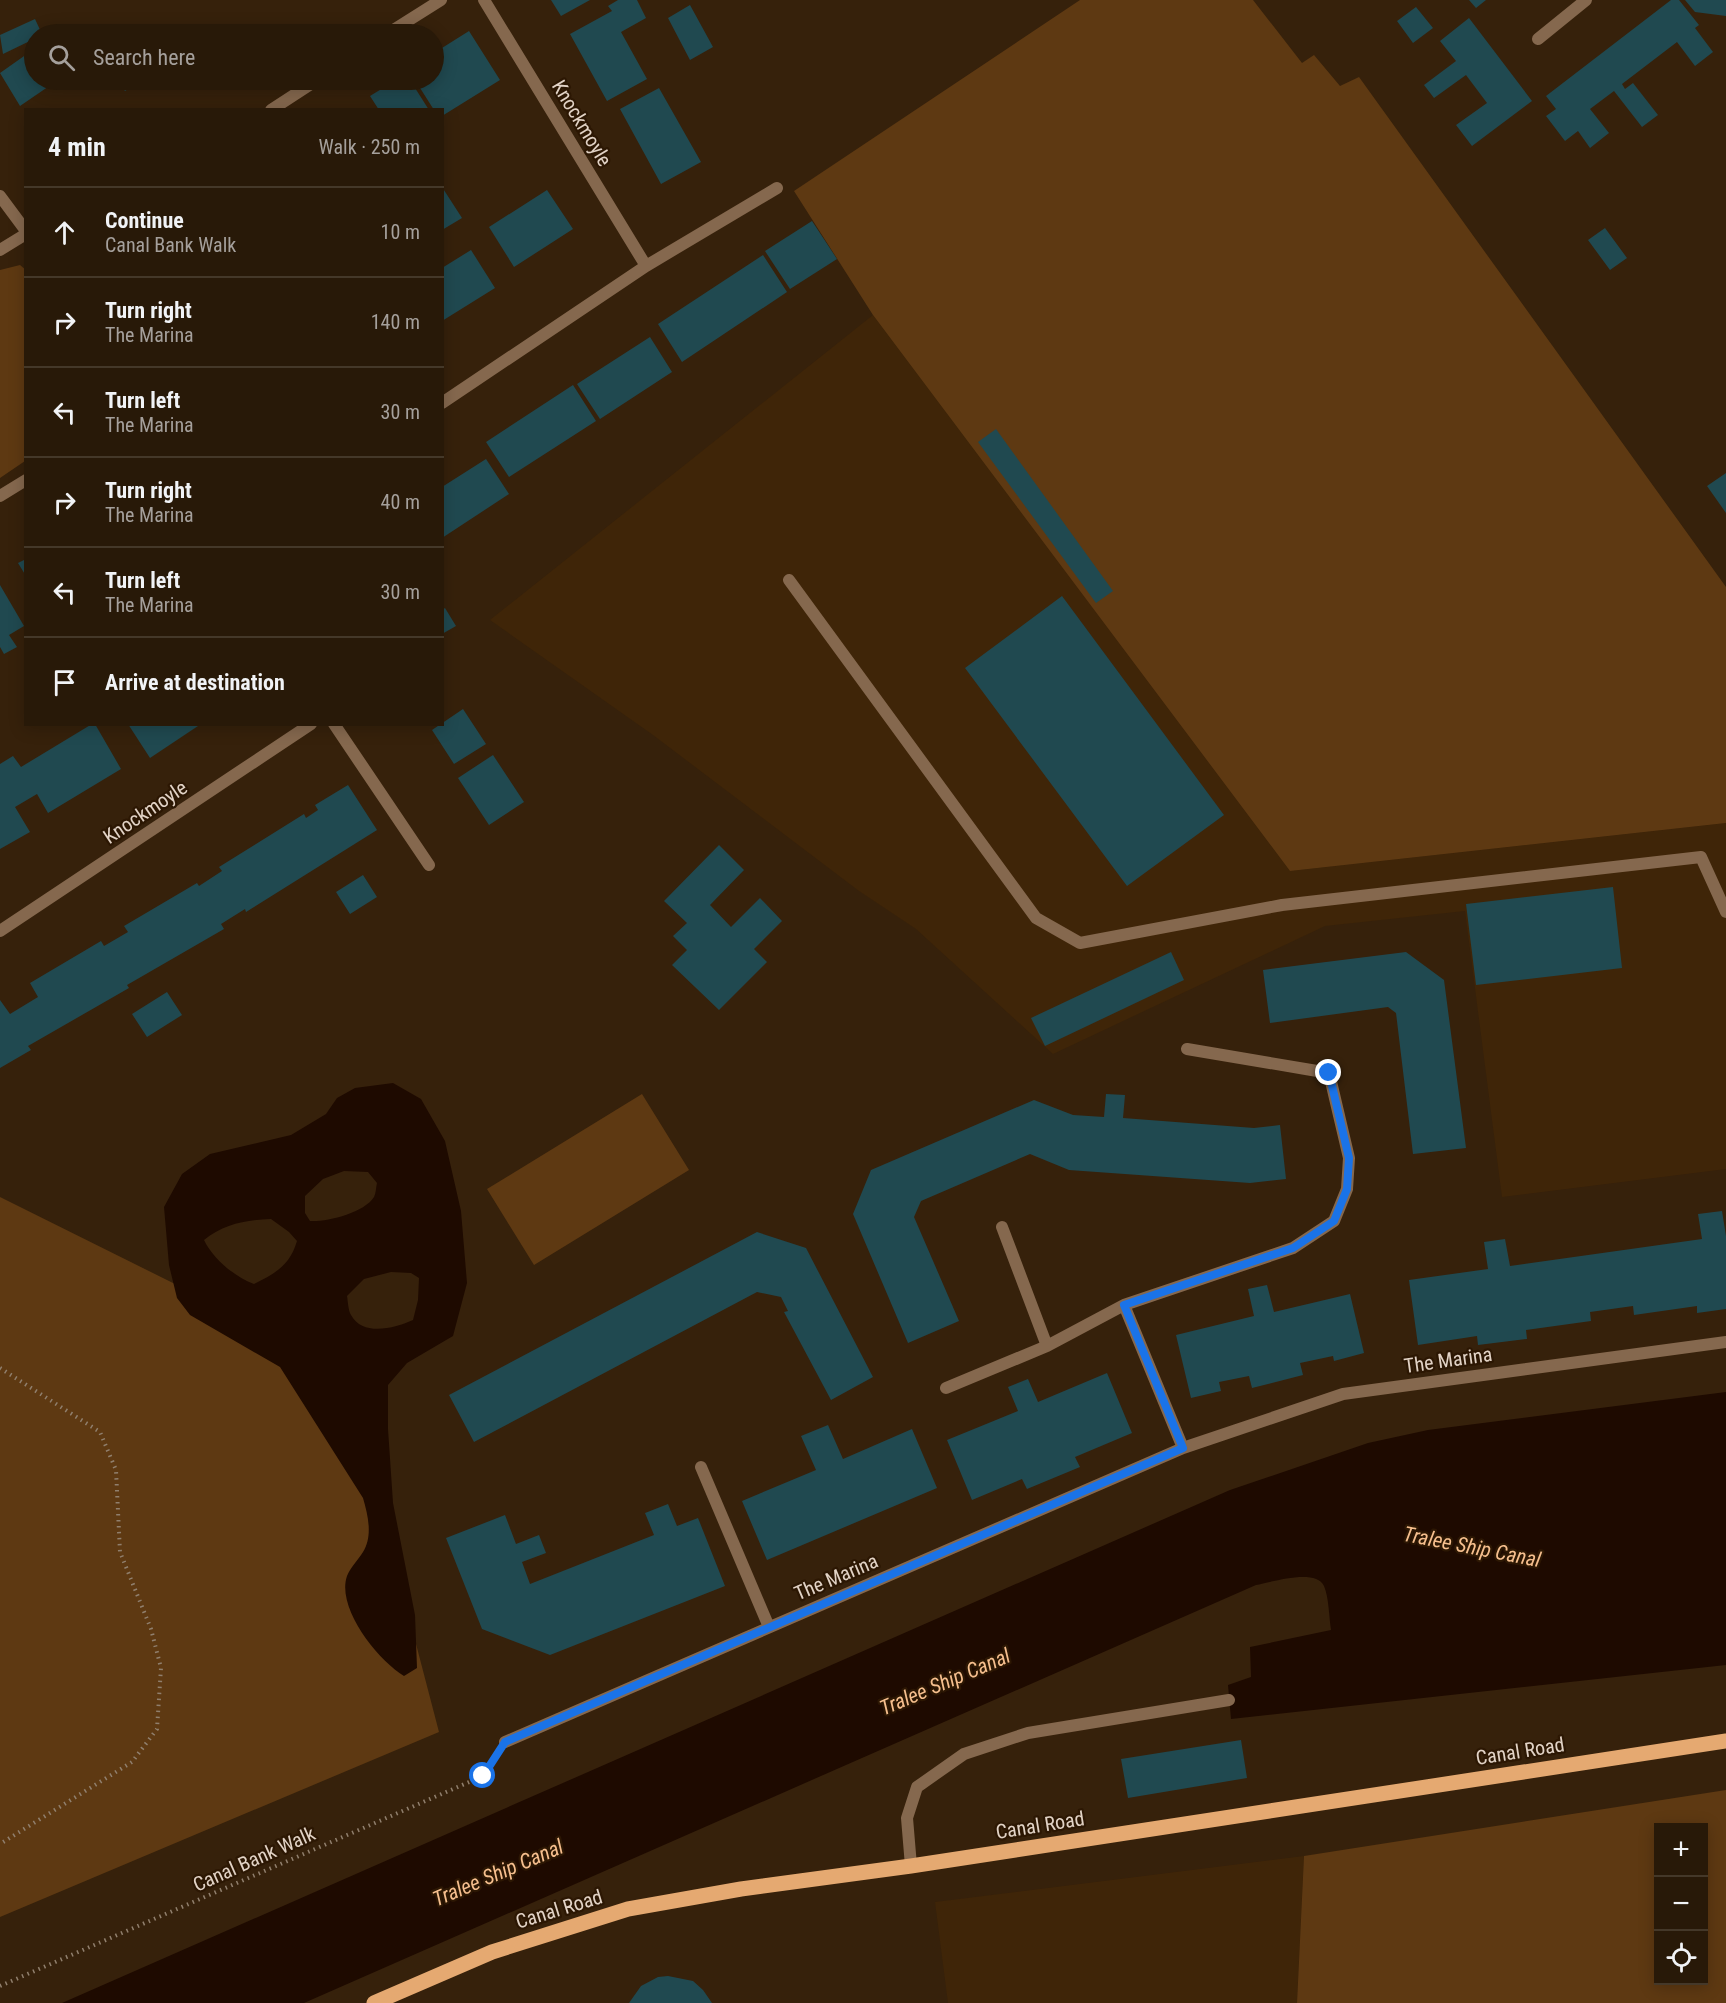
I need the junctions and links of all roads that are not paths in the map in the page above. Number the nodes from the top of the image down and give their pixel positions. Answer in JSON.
{"nodes":[{"id":1,"x":441,"y":0,"type":"edge"},
{"id":2,"x":484,"y":0,"type":"edge"},
{"id":3,"x":1586,"y":0,"type":"edge"},
{"id":4,"x":403,"y":24,"type":"edge"},
{"id":5,"x":1538,"y":39,"type":"dead end"},
{"id":6,"x":302,"y":90,"type":"edge"},
{"id":7,"x":274,"y":108,"type":"edge"},
{"id":8,"x":777,"y":188,"type":"dead end"},
{"id":9,"x":0,"y":196,"type":"edge"},
{"id":10,"x":24,"y":230,"type":"edge"},
{"id":11,"x":24,"y":234,"type":"edge"},
{"id":12,"x":0,"y":250,"type":"edge"},
{"id":13,"x":646,"y":266,"type":"junction"},
{"id":14,"x":444,"y":402,"type":"edge"},
{"id":15,"x":24,"y":481,"type":"edge"},
{"id":16,"x":0,"y":496,"type":"edge"},
{"id":17,"x":789,"y":580,"type":"dead end"},
{"id":18,"x":308,"y":726,"type":"edge"},
{"id":19,"x":335,"y":726,"type":"edge"},
{"id":20,"x":429,"y":865,"type":"dead end"},
{"id":21,"x":1726,"y":912,"type":"edge"},
{"id":22,"x":0,"y":932,"type":"edge"},
{"id":23,"x":1187,"y":1049,"type":"dead end"},
{"id":24,"x":1002,"y":1227,"type":"dead end"},
{"id":25,"x":1124,"y":1305,"type":"junction"},
{"id":26,"x":1726,"y":1342,"type":"edge"},
{"id":27,"x":1047,"y":1346,"type":"junction"},
{"id":28,"x":946,"y":1388,"type":"dead end"},
{"id":29,"x":1183,"y":1448,"type":"junction"},
{"id":30,"x":701,"y":1467,"type":"dead end"},
{"id":31,"x":769,"y":1627,"type":"junction"},
{"id":32,"x":1229,"y":1700,"type":"dead end"},
{"id":33,"x":1726,"y":1741,"type":"edge"},
{"id":34,"x":505,"y":1742,"type":"road end"},
{"id":35,"x":911,"y":1866,"type":"junction"},
{"id":36,"x":374,"y":2003,"type":"edge"}],
"edges":[{"from":1,"to":4,"type":"street"},
{"from":2,"to":13,"type":"street","name":"Knockmoyle"},
{"from":3,"to":5,"type":"street"},
{"from":6,"to":7,"type":"street"},
{"from":8,"to":13,"type":"street"},
{"from":9,"to":10,"type":"street"},
{"from":11,"to":12,"type":"street"},
{"from":13,"to":14,"type":"street"},
{"from":15,"to":16,"type":"street"},
{"from":17,"to":21,"type":"street"},
{"from":18,"to":22,"type":"street","name":"Knockmoyle"},
{"from":19,"to":20,"type":"street"},
{"from":23,"to":25,"type":"street"},
{"from":24,"to":27,"type":"street"},
{"from":25,"to":27,"type":"street"},
{"from":25,"to":29,"type":"street"},
{"from":26,"to":29,"type":"street","name":"The Marina"},
{"from":27,"to":28,"type":"street"},
{"from":29,"to":31,"type":"street","name":"The Marina"},
{"from":30,"to":31,"type":"street"},
{"from":31,"to":34,"type":"street","name":"The Marina"},
{"from":32,"to":35,"type":"street"},
{"from":33,"to":35,"type":"main road","name":"Canal Road"},
{"from":35,"to":36,"type":"main road","name":"Canal Road"}]}
